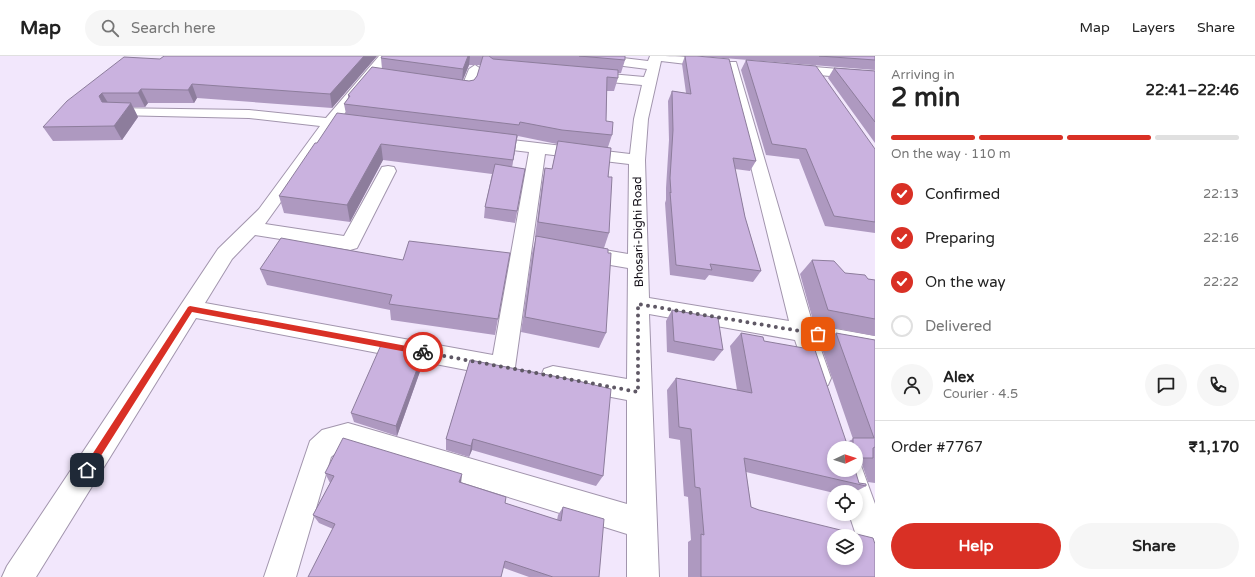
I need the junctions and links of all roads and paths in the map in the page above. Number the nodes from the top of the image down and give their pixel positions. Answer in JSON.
{"nodes":[{"id":1,"x":386,"y":56,"type":"edge"},
{"id":2,"x":577,"y":56,"type":"edge"},
{"id":3,"x":654,"y":65,"type":"edge"},
{"id":4,"x":777,"y":68,"type":"edge"},
{"id":5,"x":475,"y":69,"type":"dead end"},
{"id":6,"x":815,"y":71,"type":"junction"},
{"id":7,"x":369,"y":75,"type":"junction"},
{"id":8,"x":579,"y":75,"type":"edge"},
{"id":9,"x":875,"y":76,"type":"edge"},
{"id":10,"x":384,"y":78,"type":"edge"},
{"id":11,"x":823,"y":84,"type":"edge"},
{"id":12,"x":437,"y":85,"type":"edge"},
{"id":13,"x":115,"y":111,"type":"edge"},
{"id":14,"x":330,"y":122,"type":"junction"},
{"id":15,"x":376,"y":128,"type":"edge"},
{"id":16,"x":476,"y":140,"type":"edge"},
{"id":17,"x":538,"y":148,"type":"junction"},
{"id":18,"x":637,"y":160,"type":"junction"},
{"id":19,"x":388,"y":171,"type":"dead end"},
{"id":20,"x":255,"y":224,"type":"junction"},
{"id":21,"x":561,"y":250,"type":"edge"},
{"id":22,"x":638,"y":263,"type":"junction"},
{"id":23,"x":638,"y":304,"type":"junction"},
{"id":24,"x":190,"y":309,"type":"junction"},
{"id":25,"x":803,"y":331,"type":"junction"},
{"id":26,"x":875,"y":345,"type":"edge"},
{"id":27,"x":520,"y":370,"type":"junction"},
{"id":28,"x":638,"y":392,"type":"junction"},
{"id":29,"x":825,"y":397,"type":"edge"},
{"id":30,"x":851,"y":477,"type":"edge"},
{"id":31,"x":643,"y":524,"type":"junction"},
{"id":32,"x":875,"y":548,"type":"edge"},
{"id":33,"x":18,"y":577,"type":"edge"},
{"id":34,"x":280,"y":577,"type":"edge"},
{"id":35,"x":643,"y":577,"type":"edge"}],
"edges":[{"from":1,"to":7,"type":"street"},
{"from":2,"to":3,"type":"street"},
{"from":3,"to":8,"type":"street"},
{"from":3,"to":18,"type":"street","name":"Bhosari-Dighi Road"},
{"from":3,"to":25,"type":"street"},
{"from":4,"to":6,"type":"street"},
{"from":5,"to":12,"type":"street"},
{"from":6,"to":9,"type":"street"},
{"from":6,"to":11,"type":"street"},
{"from":7,"to":10,"type":"street"},
{"from":7,"to":14,"type":"street"},
{"from":13,"to":14,"type":"street"},
{"from":14,"to":15,"type":"street"},
{"from":14,"to":20,"type":"street"},
{"from":16,"to":17,"type":"street"},
{"from":17,"to":18,"type":"street"},
{"from":17,"to":27,"type":"street"},
{"from":18,"to":22,"type":"street","name":"Bhosari-Dighi Road"},
{"from":19,"to":20,"type":"street"},
{"from":20,"to":24,"type":"street"},
{"from":21,"to":22,"type":"street"},
{"from":22,"to":23,"type":"street","name":"Bhosari-Dighi Road"},
{"from":23,"to":25,"type":"street"},
{"from":23,"to":28,"type":"street","name":"Bhosari-Dighi Road"},
{"from":24,"to":27,"type":"street"},
{"from":24,"to":33,"type":"street"},
{"from":25,"to":26,"type":"street"},
{"from":25,"to":29,"type":"street"},
{"from":27,"to":28,"type":"street"},
{"from":28,"to":31,"type":"street","name":"Bhosari-Dighi Road"},
{"from":30,"to":32,"type":"street"},
{"from":31,"to":34,"type":"street"},
{"from":31,"to":35,"type":"street","name":"Bhosari-Dighi Road"}]}
